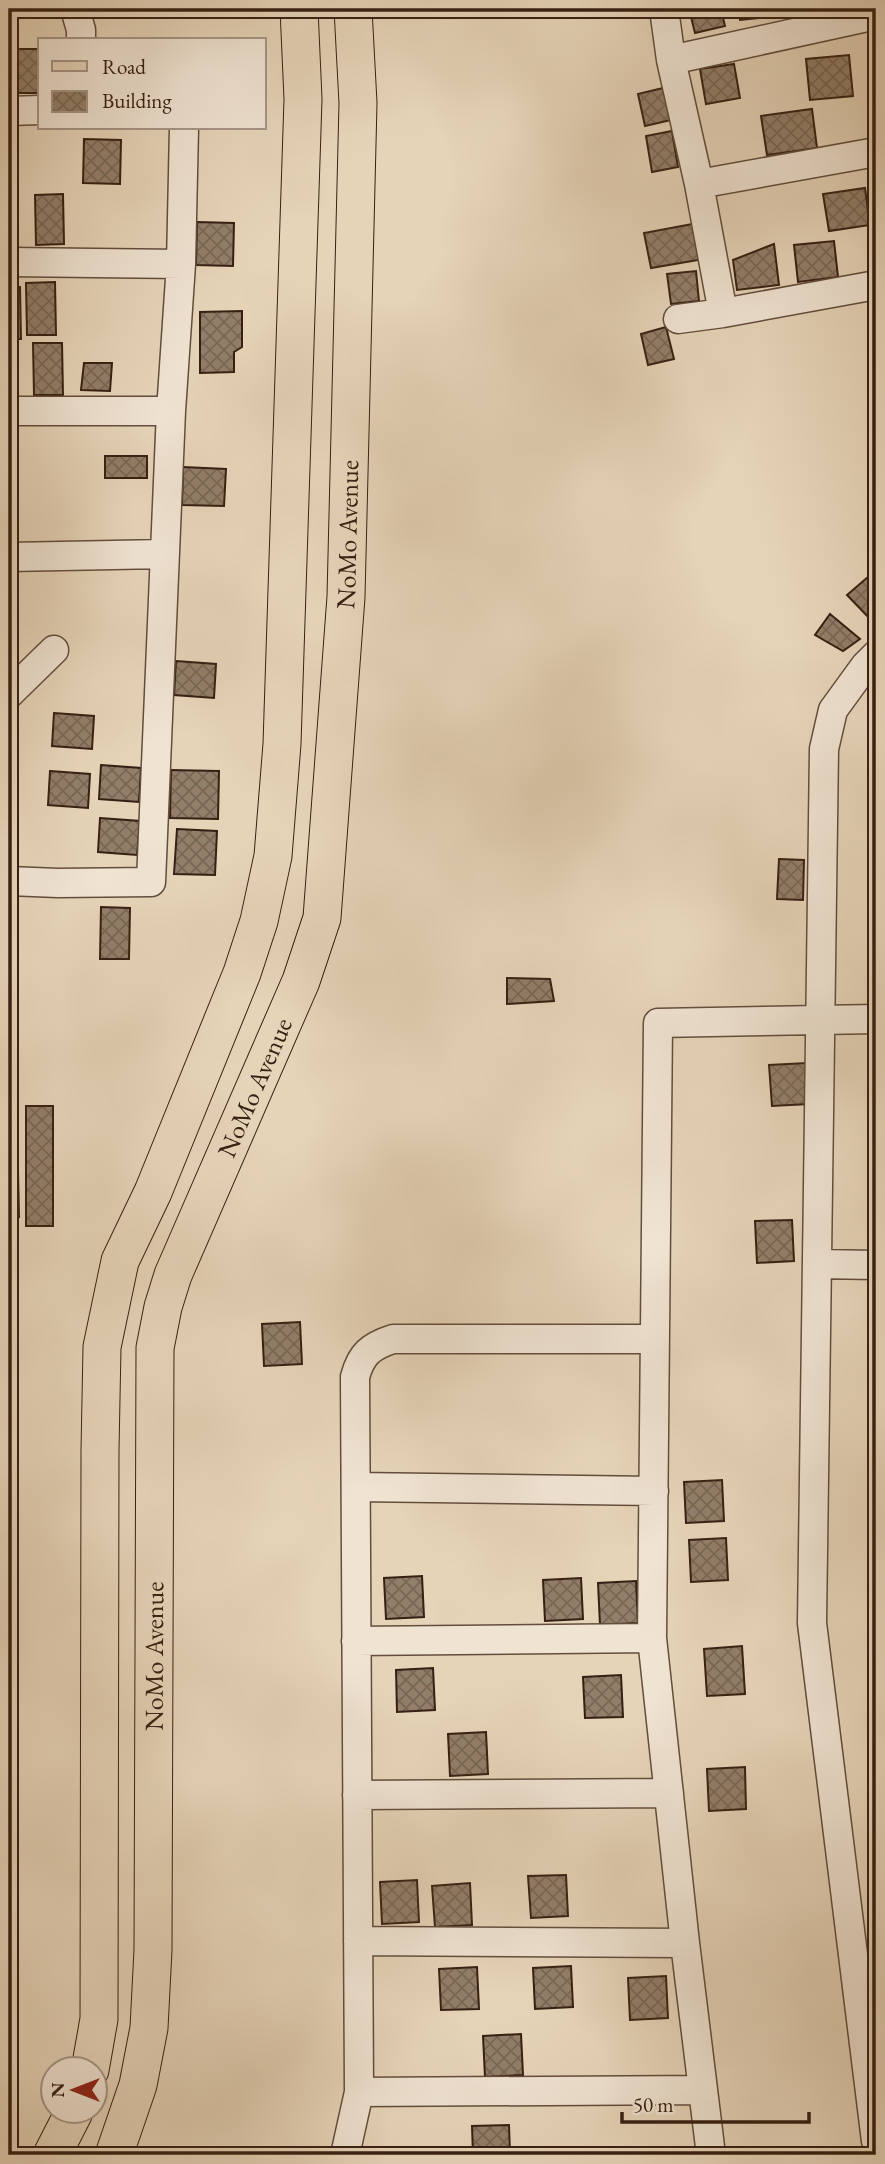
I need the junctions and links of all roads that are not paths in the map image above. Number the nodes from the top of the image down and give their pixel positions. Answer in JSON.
{"nodes":[{"id":1,"x":299,"y":9,"type":"edge"},
{"id":2,"x":353,"y":9,"type":"edge"},
{"id":3,"x":663,"y":9,"type":"edge"},
{"id":4,"x":876,"y":15,"type":"edge"},
{"id":5,"x":671,"y":60,"type":"junction"},
{"id":6,"x":38,"y":110,"type":"edge"},
{"id":7,"x":9,"y":111,"type":"edge"},
{"id":8,"x":184,"y":130,"type":"edge"},
{"id":9,"x":876,"y":152,"type":"edge"},
{"id":10,"x":699,"y":184,"type":"junction"},
{"id":11,"x":9,"y":262,"type":"edge"},
{"id":12,"x":181,"y":264,"type":"junction"},
{"id":13,"x":876,"y":285,"type":"edge"},
{"id":14,"x":723,"y":313,"type":"junction"},
{"id":15,"x":678,"y":319,"type":"dead end"},
{"id":16,"x":9,"y":411,"type":"edge"},
{"id":17,"x":171,"y":411,"type":"junction"},
{"id":18,"x":164,"y":554,"type":"junction"},
{"id":19,"x":9,"y":557,"type":"edge"},
{"id":20,"x":54,"y":650,"type":"dead end"},
{"id":21,"x":876,"y":655,"type":"edge"},
{"id":22,"x":9,"y":694,"type":"edge"},
{"id":23,"x":9,"y":881,"type":"edge"},
{"id":24,"x":876,"y":1019,"type":"edge"},
{"id":25,"x":821,"y":1020,"type":"junction"},
{"id":26,"x":817,"y":1264,"type":"junction"},
{"id":27,"x":876,"y":1265,"type":"edge"},
{"id":28,"x":655,"y":1339,"type":"junction"},
{"id":29,"x":356,"y":1487,"type":"junction"},
{"id":30,"x":654,"y":1491,"type":"junction"},
{"id":31,"x":652,"y":1639,"type":"junction"},
{"id":32,"x":356,"y":1641,"type":"junction"},
{"id":33,"x":669,"y":1793,"type":"junction"},
{"id":34,"x":357,"y":1795,"type":"junction"},
{"id":35,"x":358,"y":1941,"type":"junction"},
{"id":36,"x":685,"y":1943,"type":"junction"},
{"id":37,"x":92,"y":2056,"type":"edge"},
{"id":38,"x":703,"y":2090,"type":"junction"},
{"id":39,"x":359,"y":2092,"type":"junction"},
{"id":40,"x":67,"y":2126,"type":"edge"},
{"id":41,"x":876,"y":2141,"type":"edge"},
{"id":42,"x":52,"y":2155,"type":"edge"},
{"id":43,"x":114,"y":2155,"type":"edge"},
{"id":44,"x":345,"y":2155,"type":"edge"},
{"id":45,"x":711,"y":2155,"type":"edge"}],
"edges":[{"from":1,"to":37,"type":"main road","name":"NoMo Avenue"},
{"from":2,"to":43,"type":"main road","name":"NoMo Avenue"},
{"from":3,"to":5,"type":"street"},
{"from":4,"to":5,"type":"street"},
{"from":5,"to":10,"type":"street"},
{"from":6,"to":7,"type":"street"},
{"from":8,"to":12,"type":"street"},
{"from":9,"to":10,"type":"street"},
{"from":10,"to":14,"type":"street"},
{"from":11,"to":12,"type":"street"},
{"from":12,"to":17,"type":"street"},
{"from":13,"to":14,"type":"street"},
{"from":14,"to":15,"type":"street"},
{"from":16,"to":17,"type":"street"},
{"from":17,"to":18,"type":"street"},
{"from":18,"to":19,"type":"street"},
{"from":18,"to":23,"type":"street"},
{"from":20,"to":22,"type":"street"},
{"from":21,"to":25,"type":"street"},
{"from":24,"to":25,"type":"street"},
{"from":25,"to":26,"type":"street"},
{"from":25,"to":28,"type":"street"},
{"from":26,"to":27,"type":"street"},
{"from":26,"to":41,"type":"street"},
{"from":28,"to":29,"type":"street"},
{"from":28,"to":30,"type":"street"},
{"from":29,"to":30,"type":"street"},
{"from":29,"to":32,"type":"street"},
{"from":30,"to":31,"type":"street"},
{"from":31,"to":32,"type":"street"},
{"from":31,"to":33,"type":"street"},
{"from":32,"to":34,"type":"street"},
{"from":33,"to":34,"type":"street"},
{"from":33,"to":36,"type":"street"},
{"from":34,"to":35,"type":"street"},
{"from":35,"to":36,"type":"street"},
{"from":35,"to":39,"type":"street"},
{"from":36,"to":38,"type":"street"},
{"from":38,"to":39,"type":"street"},
{"from":38,"to":45,"type":"street"},
{"from":39,"to":44,"type":"street"},
{"from":40,"to":42,"type":"main road"}]}
